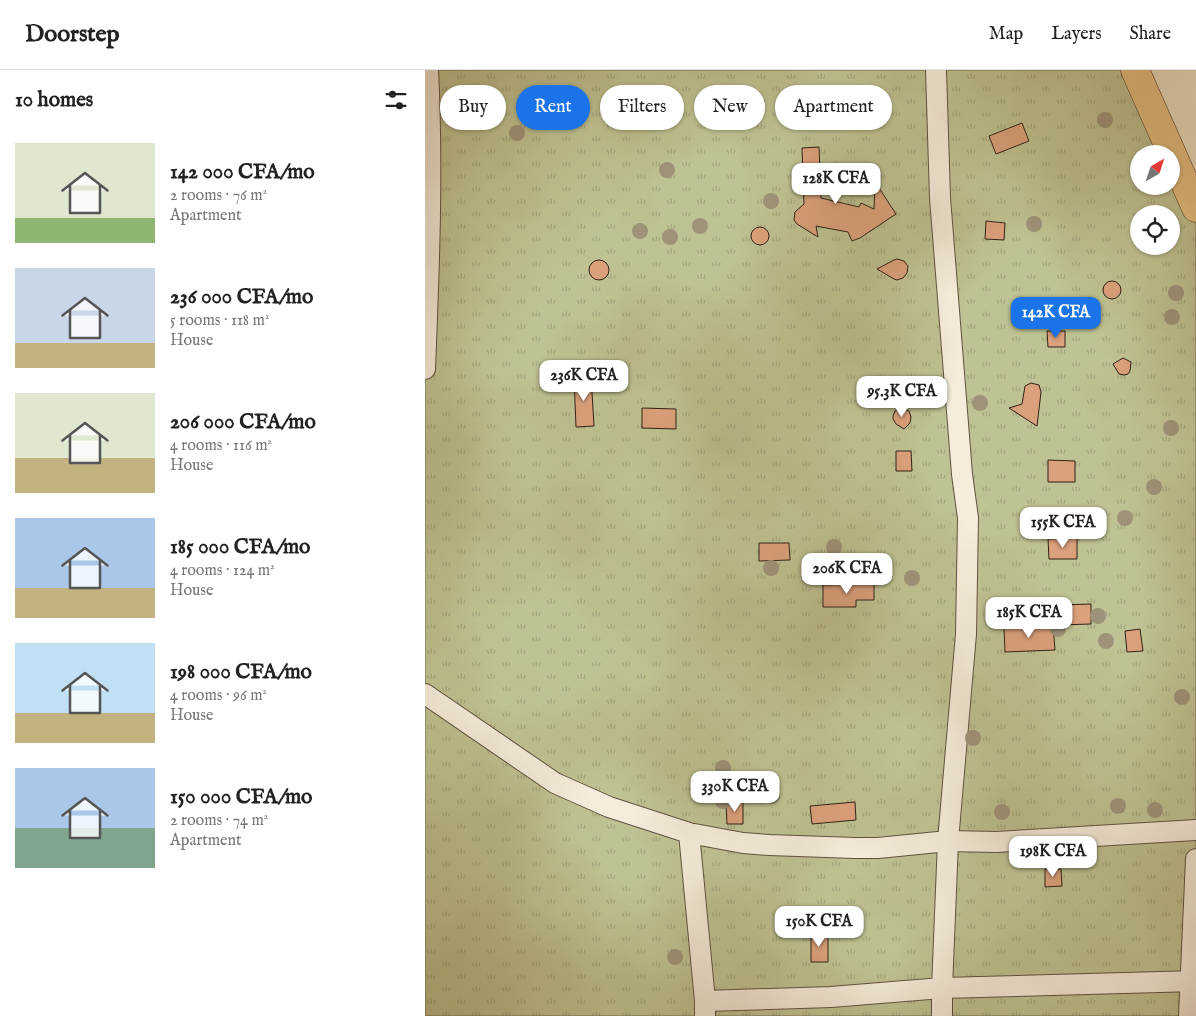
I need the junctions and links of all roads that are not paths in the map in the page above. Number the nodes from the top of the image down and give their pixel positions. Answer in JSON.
{"nodes":[{"id":1,"x":428,"y":70,"type":"edge"},
{"id":2,"x":937,"y":70,"type":"edge"},
{"id":3,"x":1135,"y":70,"type":"edge"},
{"id":4,"x":1196,"y":208,"type":"edge"},
{"id":5,"x":425,"y":369,"type":"edge"},
{"id":6,"x":425,"y":694,"type":"edge"},
{"id":7,"x":1196,"y":830,"type":"edge"},
{"id":8,"x":689,"y":833,"type":"junction"},
{"id":9,"x":948,"y":841,"type":"junction"},
{"id":10,"x":1196,"y":859,"type":"edge"},
{"id":11,"x":1193,"y":981,"type":"edge"},
{"id":12,"x":942,"y":988,"type":"junction"},
{"id":13,"x":705,"y":1008,"type":"edge"},
{"id":14,"x":942,"y":1016,"type":"edge"},
{"id":15,"x":1189,"y":1016,"type":"edge"}],
"edges":[{"from":1,"to":5,"type":"street"},
{"from":2,"to":9,"type":"street"},
{"from":3,"to":4,"type":"main road"},
{"from":6,"to":8,"type":"street"},
{"from":7,"to":9,"type":"street"},
{"from":8,"to":9,"type":"street"},
{"from":8,"to":13,"type":"street"},
{"from":9,"to":12,"type":"street"},
{"from":10,"to":11,"type":"street"},
{"from":11,"to":12,"type":"street"},
{"from":11,"to":15,"type":"street"},
{"from":12,"to":13,"type":"street"},
{"from":12,"to":14,"type":"street"}]}
